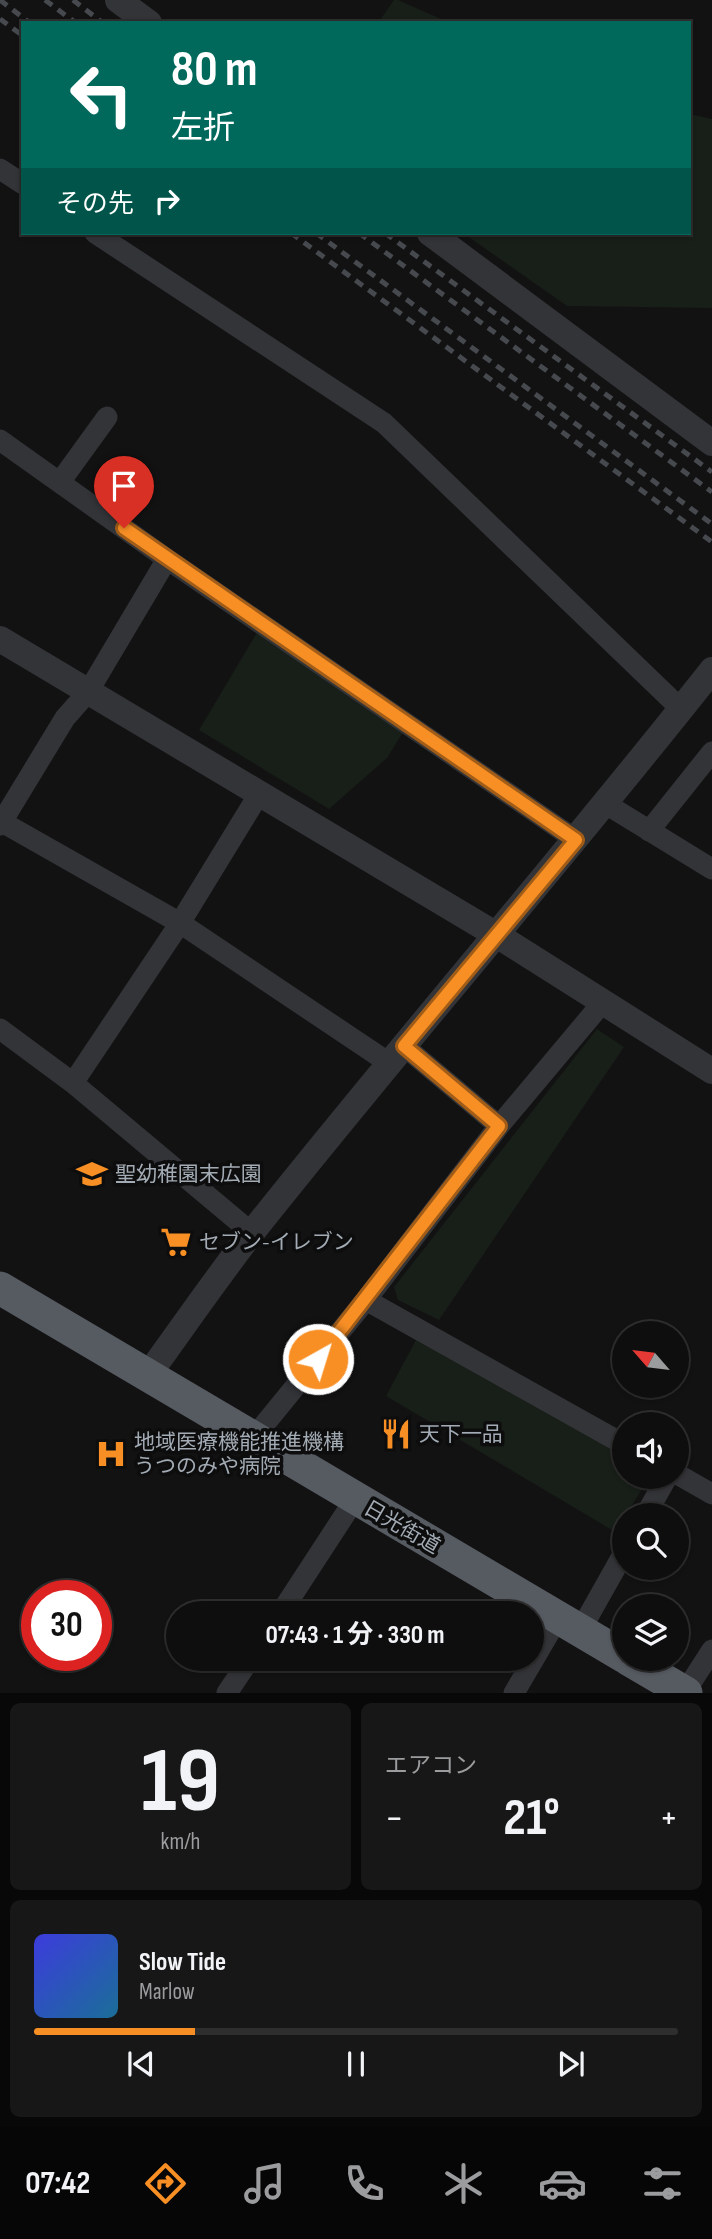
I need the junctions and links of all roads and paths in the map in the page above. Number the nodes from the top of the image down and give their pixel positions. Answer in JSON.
{"nodes":[{"id":1,"x":118,"y":0,"type":"edge"},
{"id":2,"x":146,"y":21,"type":"edge"},
{"id":3,"x":0,"y":169,"type":"edge"},
{"id":4,"x":21,"y":183,"type":"edge"},
{"id":5,"x":99,"y":235,"type":"edge"},
{"id":6,"x":433,"y":235,"type":"edge"},
{"id":7,"x":107,"y":418,"type":"dead end"},
{"id":8,"x":0,"y":440,"type":"edge"},
{"id":9,"x":712,"y":443,"type":"edge"},
{"id":10,"x":60,"y":482,"type":"junction"},
{"id":11,"x":167,"y":559,"type":"junction"},
{"id":12,"x":0,"y":639,"type":"edge"},
{"id":13,"x":712,"y":670,"type":"edge"},
{"id":14,"x":88,"y":692,"type":"junction"},
{"id":15,"x":681,"y":709,"type":"junction"},
{"id":16,"x":712,"y":752,"type":"edge"},
{"id":17,"x":259,"y":794,"type":"junction"},
{"id":18,"x":606,"y":804,"type":"junction"},
{"id":19,"x":1,"y":823,"type":"edge"},
{"id":20,"x":649,"y":831,"type":"junction"},
{"id":21,"x":576,"y":840,"type":"junction"},
{"id":22,"x":712,"y":869,"type":"edge"},
{"id":23,"x":180,"y":923,"type":"junction"},
{"id":24,"x":495,"y":934,"type":"junction"},
{"id":25,"x":603,"y":1002,"type":"junction"},
{"id":26,"x":0,"y":1028,"type":"edge"},
{"id":27,"x":397,"y":1054,"type":"junction"},
{"id":28,"x":712,"y":1071,"type":"edge"},
{"id":29,"x":73,"y":1083,"type":"junction"},
{"id":30,"x":499,"y":1126,"type":"junction"},
{"id":31,"x":252,"y":1233,"type":"junction"},
{"id":32,"x":0,"y":1287,"type":"edge"},
{"id":33,"x":366,"y":1300,"type":"junction"},
{"id":34,"x":148,"y":1375,"type":"junction"},
{"id":35,"x":254,"y":1437,"type":"junction"},
{"id":36,"x":612,"y":1437,"type":"edge"},
{"id":37,"x":689,"y":1481,"type":"edge"},
{"id":38,"x":712,"y":1494,"type":"edge"},
{"id":39,"x":355,"y":1499,"type":"junction"},
{"id":40,"x":612,"y":1568,"type":"edge"},
{"id":41,"x":288,"y":1601,"type":"edge"},
{"id":42,"x":569,"y":1624,"type":"junction"},
{"id":43,"x":612,"y":1649,"type":"edge"},
{"id":44,"x":712,"y":1650,"type":"edge"},
{"id":45,"x":242,"y":1671,"type":"edge"},
{"id":46,"x":649,"y":1671,"type":"edge"},
{"id":47,"x":227,"y":1693,"type":"edge"},
{"id":48,"x":514,"y":1693,"type":"edge"},
{"id":49,"x":686,"y":1693,"type":"edge"}],
"edges":[{"from":1,"to":2,"type":"street"},
{"from":3,"to":4,"type":"street"},
{"from":5,"to":15,"type":"street"},
{"from":6,"to":9,"type":"street"},
{"from":7,"to":10,"type":"street"},
{"from":8,"to":10,"type":"street"},
{"from":10,"to":11,"type":"street"},
{"from":11,"to":14,"type":"street"},
{"from":11,"to":21,"type":"street"},
{"from":12,"to":14,"type":"street"},
{"from":13,"to":15,"type":"street"},
{"from":14,"to":17,"type":"street"},
{"from":14,"to":19,"type":"street"},
{"from":15,"to":18,"type":"street"},
{"from":16,"to":20,"type":"street"},
{"from":17,"to":23,"type":"street"},
{"from":17,"to":24,"type":"street"},
{"from":18,"to":20,"type":"street"},
{"from":18,"to":21,"type":"street"},
{"from":19,"to":23,"type":"street"},
{"from":20,"to":22,"type":"street"},
{"from":21,"to":24,"type":"street"},
{"from":23,"to":27,"type":"street"},
{"from":23,"to":29,"type":"street"},
{"from":24,"to":25,"type":"street"},
{"from":24,"to":27,"type":"street"},
{"from":25,"to":28,"type":"street"},
{"from":25,"to":30,"type":"street"},
{"from":26,"to":29,"type":"street"},
{"from":27,"to":30,"type":"street"},
{"from":27,"to":31,"type":"street"},
{"from":29,"to":31,"type":"street"},
{"from":30,"to":33,"type":"street"},
{"from":31,"to":34,"type":"street"},
{"from":32,"to":34,"type":"highway","name":"日光街道"},
{"from":33,"to":35,"type":"street"},
{"from":33,"to":36,"type":"street"},
{"from":34,"to":35,"type":"highway","name":"日光街道"},
{"from":35,"to":39,"type":"highway","name":"日光街道"},
{"from":37,"to":38,"type":"street"},
{"from":39,"to":41,"type":"street"},
{"from":39,"to":42,"type":"highway","name":"日光街道"},
{"from":40,"to":42,"type":"street"},
{"from":42,"to":43,"type":"highway","name":"日光街道"},
{"from":42,"to":48,"type":"street"},
{"from":44,"to":49,"type":"street"},
{"from":45,"to":47,"type":"street"},
{"from":46,"to":49,"type":"highway","name":"日光街道"}]}
